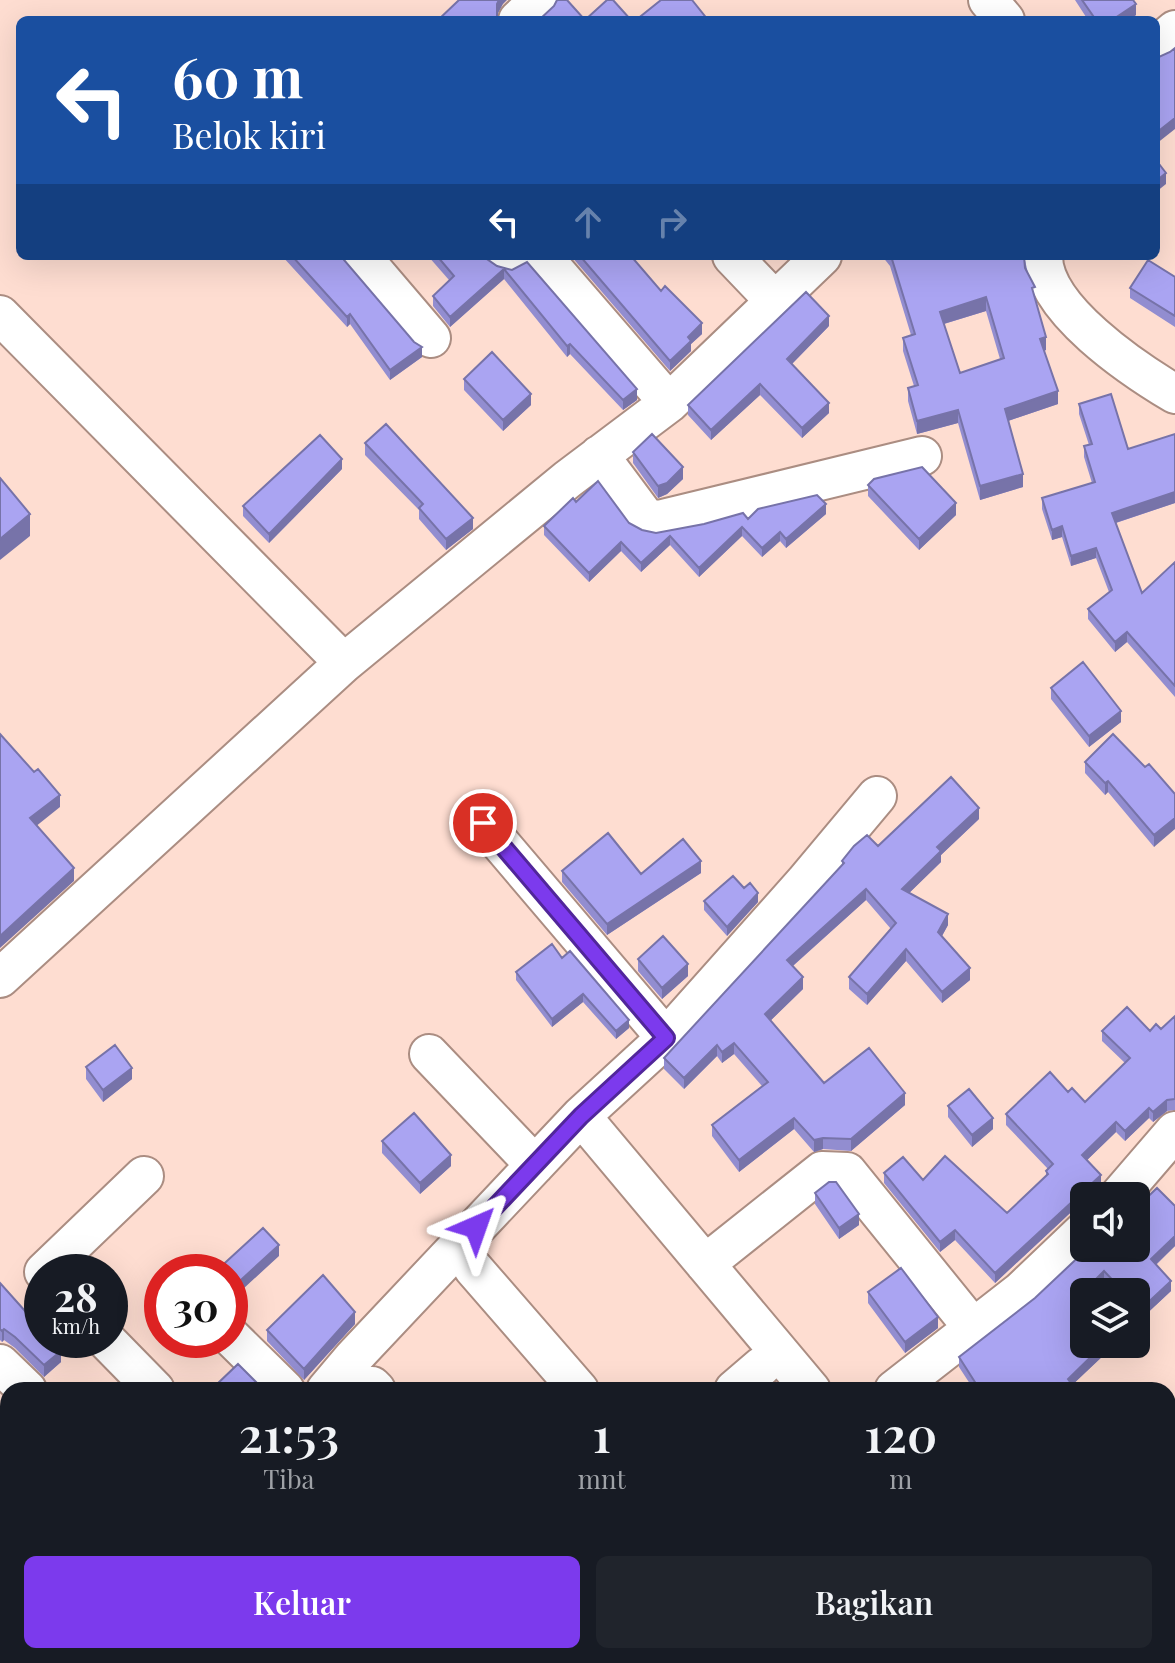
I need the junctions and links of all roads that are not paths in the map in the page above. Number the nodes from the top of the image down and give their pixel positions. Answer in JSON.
{"nodes":[{"id":1,"x":539,"y":0,"type":"edge"},
{"id":2,"x":988,"y":0,"type":"edge"},
{"id":3,"x":522,"y":16,"type":"edge"},
{"id":4,"x":1002,"y":16,"type":"edge"},
{"id":5,"x":364,"y":260,"type":"edge"},
{"id":6,"x":545,"y":260,"type":"edge"},
{"id":7,"x":736,"y":260,"type":"edge"},
{"id":8,"x":818,"y":260,"type":"edge"},
{"id":9,"x":1043,"y":260,"type":"edge"},
{"id":10,"x":775,"y":301,"type":"junction"},
{"id":11,"x":0,"y":315,"type":"edge"},
{"id":12,"x":431,"y":338,"type":"dead end"},
{"id":13,"x":1175,"y":394,"type":"edge"},
{"id":14,"x":669,"y":403,"type":"junction"},
{"id":15,"x":599,"y":455,"type":"junction"},
{"id":16,"x":922,"y":456,"type":"dead end"},
{"id":17,"x":344,"y":663,"type":"junction"},
{"id":18,"x":877,"y":796,"type":"dead end"},
{"id":19,"x":483,"y":823,"type":"dead end"},
{"id":20,"x":0,"y":978,"type":"edge"},
{"id":21,"x":666,"y":1038,"type":"junction"},
{"id":22,"x":429,"y":1054,"type":"dead end"},
{"id":23,"x":581,"y":1116,"type":"junction"},
{"id":24,"x":1175,"y":1131,"type":"edge"},
{"id":25,"x":614,"y":1156,"type":"junction"},
{"id":26,"x":535,"y":1165,"type":"junction"},
{"id":27,"x":144,"y":1176,"type":"dead end"},
{"id":28,"x":1131,"y":1182,"type":"edge"},
{"id":29,"x":1070,"y":1244,"type":"edge"},
{"id":30,"x":63,"y":1254,"type":"edge"},
{"id":31,"x":705,"y":1264,"type":"junction"},
{"id":32,"x":473,"y":1268,"type":"dead end"},
{"id":33,"x":974,"y":1329,"type":"junction"},
{"id":34,"x":248,"y":1354,"type":"edge"},
{"id":35,"x":124,"y":1358,"type":"edge"},
{"id":36,"x":0,"y":1364,"type":"edge"},
{"id":37,"x":772,"y":1378,"type":"edge"},
{"id":38,"x":19,"y":1382,"type":"edge"},
{"id":39,"x":147,"y":1382,"type":"edge"},
{"id":40,"x":277,"y":1382,"type":"edge"},
{"id":41,"x":333,"y":1382,"type":"edge"},
{"id":42,"x":572,"y":1382,"type":"edge"},
{"id":43,"x":804,"y":1382,"type":"edge"},
{"id":44,"x":904,"y":1382,"type":"edge"}],
"edges":[{"from":1,"to":3,"type":"street"},
{"from":2,"to":4,"type":"street"},
{"from":5,"to":12,"type":"street"},
{"from":6,"to":14,"type":"street"},
{"from":7,"to":10,"type":"street"},
{"from":8,"to":10,"type":"street"},
{"from":9,"to":13,"type":"street"},
{"from":10,"to":14,"type":"street"},
{"from":11,"to":17,"type":"street"},
{"from":14,"to":15,"type":"street"},
{"from":15,"to":16,"type":"street"},
{"from":15,"to":17,"type":"street"},
{"from":17,"to":20,"type":"street"},
{"from":18,"to":21,"type":"street"},
{"from":19,"to":21,"type":"street"},
{"from":21,"to":23,"type":"street"},
{"from":22,"to":26,"type":"street"},
{"from":23,"to":25,"type":"street"},
{"from":23,"to":26,"type":"street"},
{"from":24,"to":28,"type":"street"},
{"from":25,"to":31,"type":"street"},
{"from":25,"to":37,"type":"street"},
{"from":26,"to":41,"type":"street"},
{"from":27,"to":30,"type":"street"},
{"from":29,"to":33,"type":"street"},
{"from":31,"to":33,"type":"street"},
{"from":31,"to":43,"type":"street"},
{"from":32,"to":42,"type":"street"},
{"from":33,"to":44,"type":"street"},
{"from":34,"to":40,"type":"street"},
{"from":35,"to":39,"type":"street"},
{"from":36,"to":38,"type":"street"}]}
